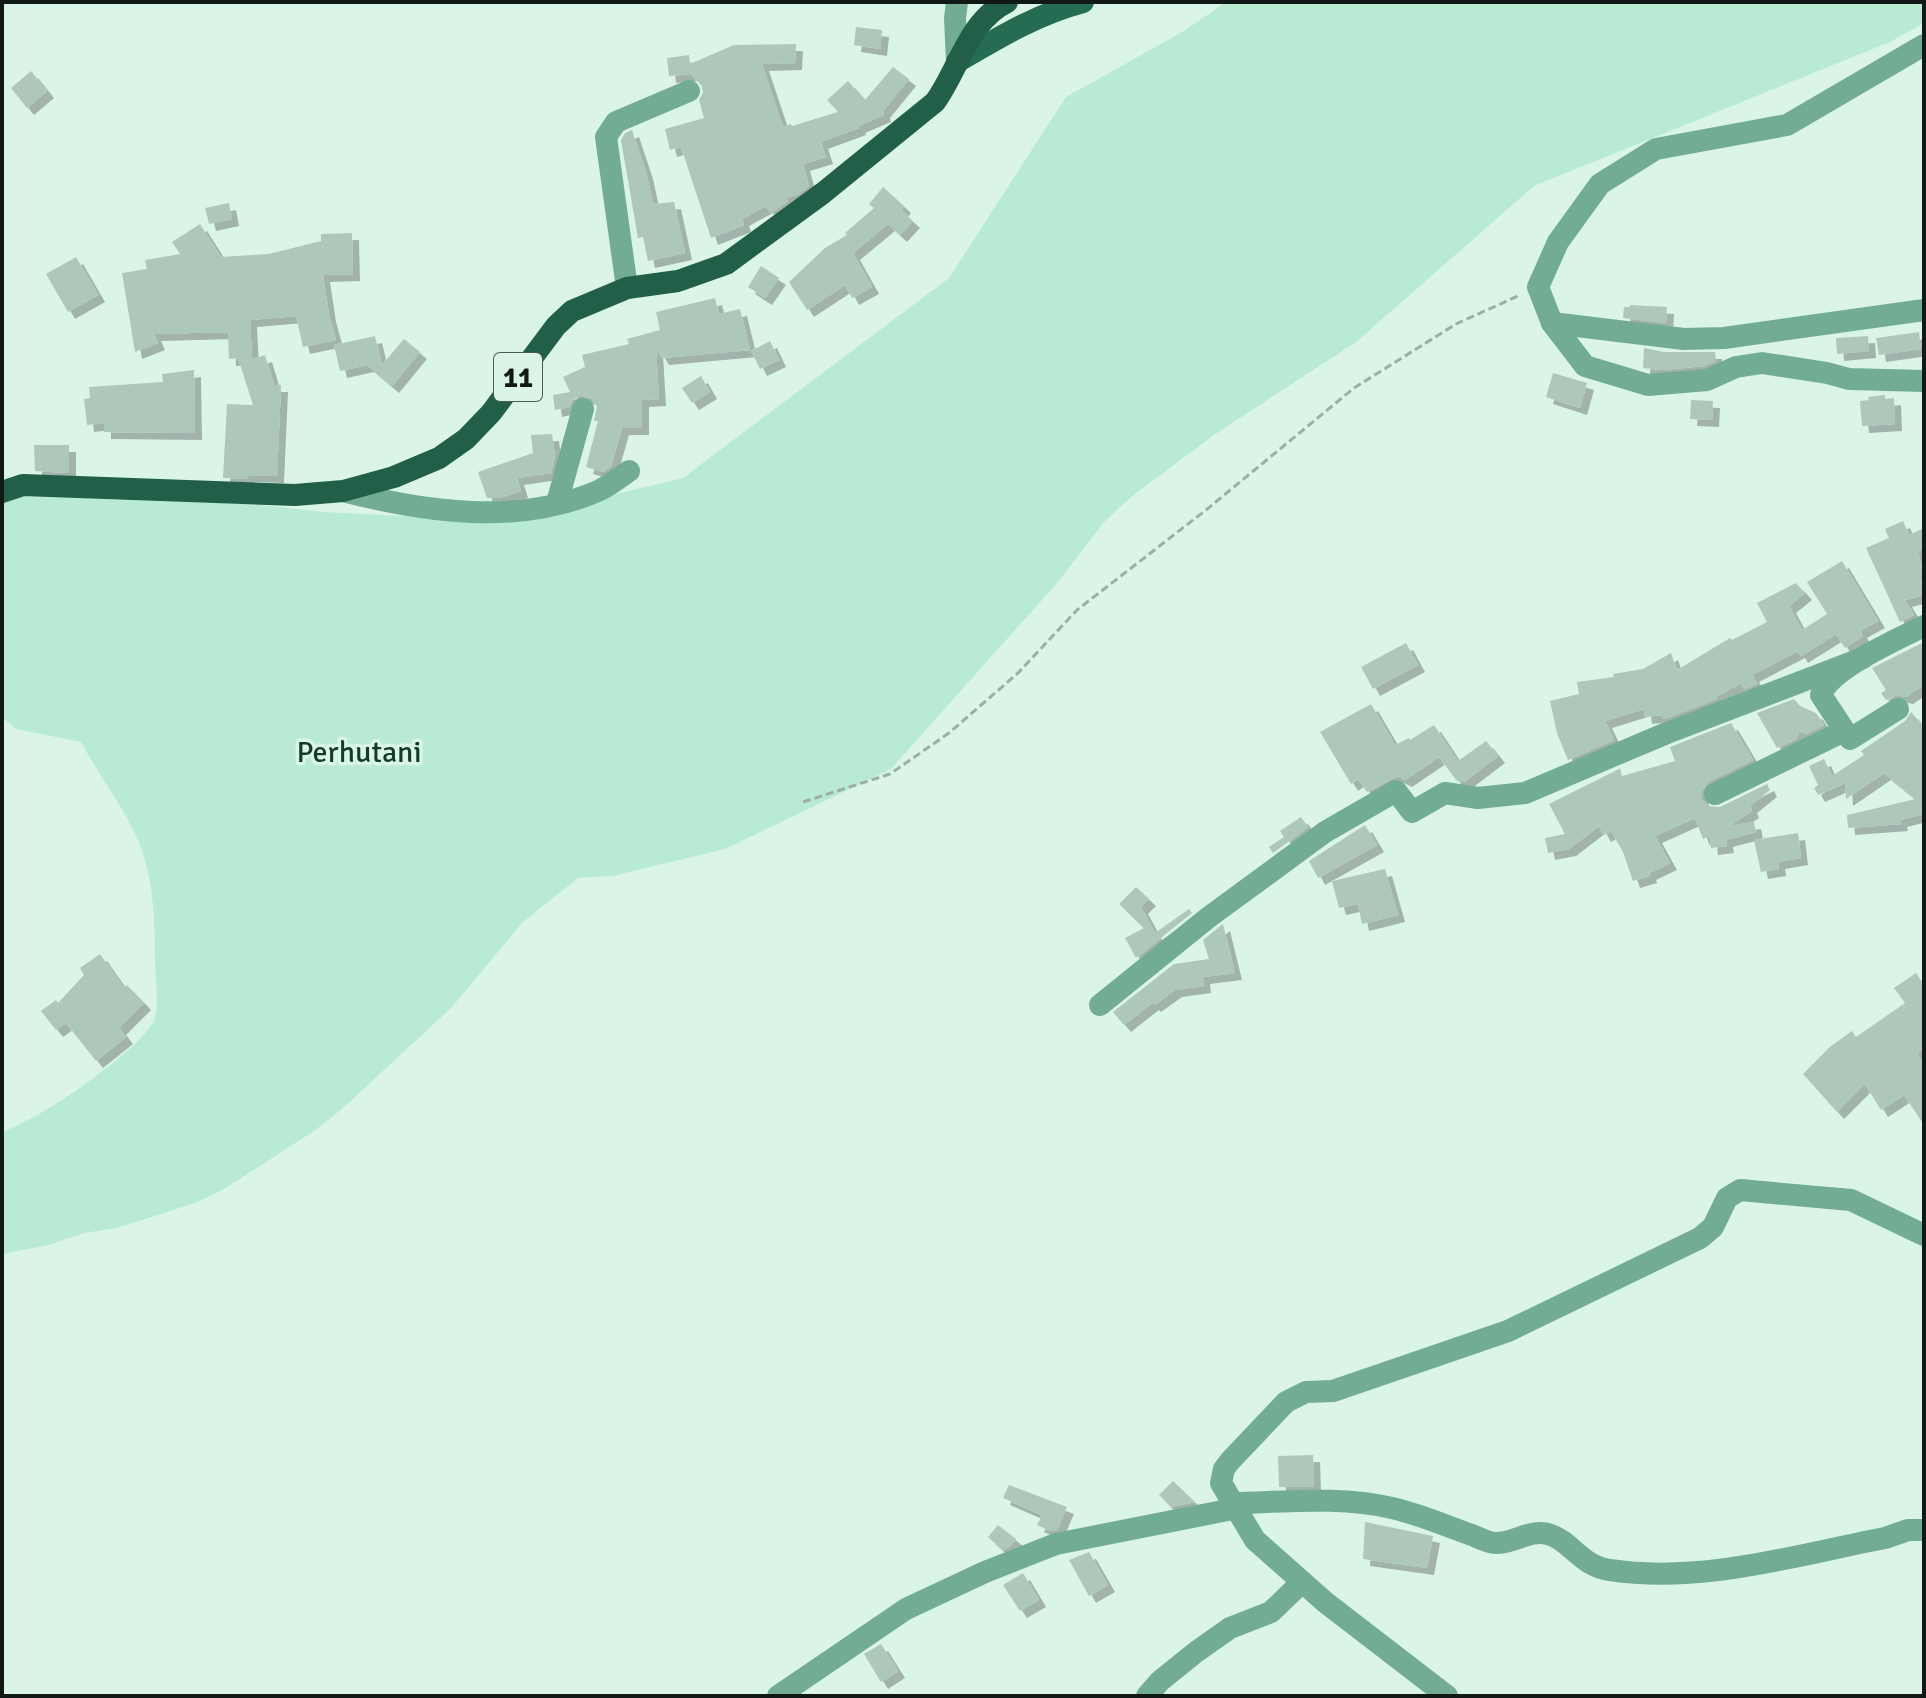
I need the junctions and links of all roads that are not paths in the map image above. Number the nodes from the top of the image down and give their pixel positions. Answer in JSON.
{"nodes":[{"id":1,"x":957,"y":2,"type":"edge"},
{"id":2,"x":1007,"y":2,"type":"edge"},
{"id":3,"x":1083,"y":2,"type":"edge"},
{"id":4,"x":1924,"y":45,"type":"edge"},
{"id":5,"x":957,"y":62,"type":"junction"},
{"id":6,"x":689,"y":91,"type":"dead end"},
{"id":7,"x":627,"y":288,"type":"junction"},
{"id":8,"x":1924,"y":310,"type":"edge"},
{"id":9,"x":1552,"y":323,"type":"junction"},
{"id":10,"x":1608,"y":332,"type":"junction"},
{"id":11,"x":1585,"y":366,"type":"junction"},
{"id":12,"x":1924,"y":381,"type":"edge"},
{"id":13,"x":583,"y":409,"type":"dead end"},
{"id":14,"x":629,"y":471,"type":"dead end"},
{"id":15,"x":343,"y":491,"type":"junction"},
{"id":16,"x":2,"y":492,"type":"edge"},
{"id":17,"x":557,"y":503,"type":"junction"},
{"id":18,"x":1924,"y":626,"type":"edge"},
{"id":19,"x":1863,"y":658,"type":"junction"},
{"id":20,"x":1898,"y":709,"type":"dead end"},
{"id":21,"x":1844,"y":731,"type":"junction"},
{"id":22,"x":1715,"y":794,"type":"dead end"},
{"id":23,"x":1100,"y":1005,"type":"dead end"},
{"id":24,"x":1924,"y":1235,"type":"edge"},
{"id":25,"x":1236,"y":1505,"type":"junction"},
{"id":26,"x":1924,"y":1530,"type":"edge"},
{"id":27,"x":1302,"y":1582,"type":"junction"},
{"id":28,"x":778,"y":1696,"type":"edge"},
{"id":29,"x":1147,"y":1696,"type":"edge"},
{"id":30,"x":1447,"y":1696,"type":"edge"}],
"edges":[{"from":1,"to":5,"type":"street"},
{"from":2,"to":5,"type":"highway","number":"11"},
{"from":3,"to":5,"type":"main road"},
{"from":4,"to":9,"type":"street"},
{"from":5,"to":7,"type":"highway","number":"11"},
{"from":6,"to":7,"type":"street"},
{"from":7,"to":15,"type":"highway","number":"11"},
{"from":8,"to":10,"type":"street"},
{"from":9,"to":10,"type":"street"},
{"from":9,"to":11,"type":"street"},
{"from":10,"to":11,"type":"street"},
{"from":11,"to":12,"type":"street"},
{"from":13,"to":17,"type":"street"},
{"from":14,"to":17,"type":"street"},
{"from":15,"to":16,"type":"highway","number":"11"},
{"from":15,"to":17,"type":"street"},
{"from":18,"to":19,"type":"street"},
{"from":19,"to":21,"type":"street"},
{"from":19,"to":23,"type":"street"},
{"from":20,"to":21,"type":"street"},
{"from":21,"to":22,"type":"street"},
{"from":24,"to":25,"type":"street"},
{"from":25,"to":26,"type":"street"},
{"from":25,"to":27,"type":"street"},
{"from":25,"to":28,"type":"street"},
{"from":27,"to":29,"type":"street"},
{"from":27,"to":30,"type":"street"}]}
